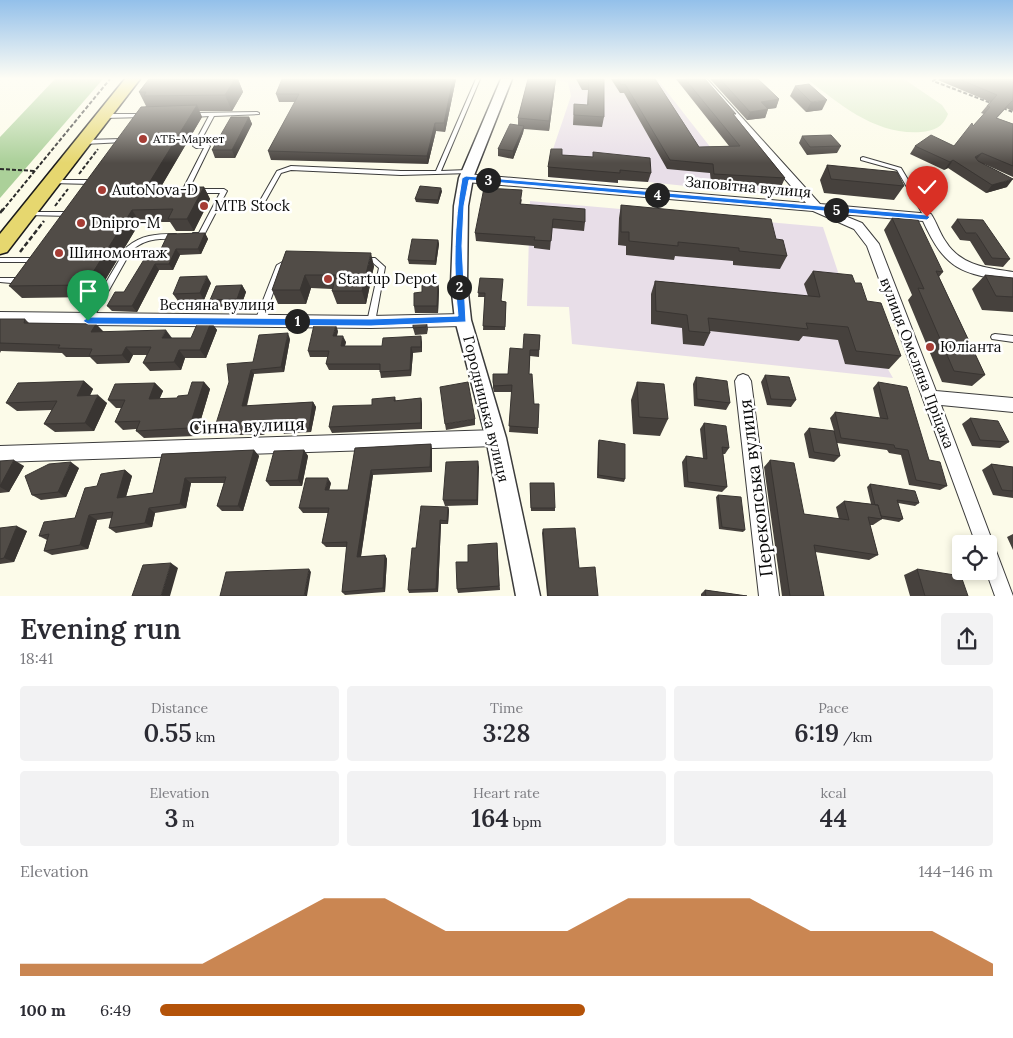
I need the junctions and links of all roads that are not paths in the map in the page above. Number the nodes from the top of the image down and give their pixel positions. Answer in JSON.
{"nodes":[{"id":1,"x":111,"y":107,"type":"edge"},
{"id":2,"x":466,"y":107,"type":"edge"},
{"id":3,"x":495,"y":107,"type":"edge"},
{"id":4,"x":727,"y":107,"type":"edge"},
{"id":5,"x":142,"y":108,"type":"edge"},
{"id":6,"x":257,"y":114,"type":"dead end"},
{"id":7,"x":183,"y":115,"type":"edge"},
{"id":8,"x":212,"y":115,"type":"junction"},
{"id":9,"x":104,"y":116,"type":"junction"},
{"id":10,"x":136,"y":116,"type":"junction"},
{"id":11,"x":146,"y":116,"type":"edge"},
{"id":12,"x":125,"y":141,"type":"edge"},
{"id":13,"x":84,"y":142,"type":"junction"},
{"id":14,"x":863,"y":159,"type":"dead end"},
{"id":15,"x":438,"y":172,"type":"junction"},
{"id":16,"x":467,"y":175,"type":"junction"},
{"id":17,"x":51,"y":182,"type":"junction"},
{"id":18,"x":92,"y":182,"type":"edge"},
{"id":19,"x":260,"y":206,"type":"dead end"},
{"id":20,"x":818,"y":209,"type":"junction"},
{"id":21,"x":26,"y":214,"type":"junction"},
{"id":22,"x":71,"y":214,"type":"edge"},
{"id":23,"x":927,"y":217,"type":"junction"},
{"id":24,"x":0,"y":246,"type":"edge"},
{"id":25,"x":0,"y":260,"type":"edge"},
{"id":26,"x":37,"y":260,"type":"edge"},
{"id":27,"x":292,"y":260,"type":"edge"},
{"id":28,"x":355,"y":260,"type":"edge"},
{"id":29,"x":1013,"y":277,"type":"edge"},
{"id":30,"x":0,"y":280,"type":"edge"},
{"id":31,"x":23,"y":281,"type":"edge"},
{"id":32,"x":0,"y":318,"type":"edge"},
{"id":33,"x":463,"y":320,"type":"junction"},
{"id":34,"x":88,"y":321,"type":"junction"},
{"id":35,"x":259,"y":321,"type":"junction"},
{"id":36,"x":371,"y":322,"type":"junction"},
{"id":37,"x":995,"y":337,"type":"dead end"},
{"id":38,"x":1013,"y":339,"type":"edge"},
{"id":39,"x":743,"y":381,"type":"dead end"},
{"id":40,"x":930,"y":397,"type":"junction"},
{"id":41,"x":1013,"y":405,"type":"edge"},
{"id":42,"x":496,"y":438,"type":"junction"},
{"id":43,"x":0,"y":454,"type":"edge"},
{"id":44,"x":982,"y":535,"type":"edge"},
{"id":45,"x":997,"y":574,"type":"edge"},
{"id":46,"x":528,"y":596,"type":"edge"},
{"id":47,"x":769,"y":596,"type":"edge"},
{"id":48,"x":1005,"y":596,"type":"edge"}],
"edges":[{"from":1,"to":9,"type":"main road"},
{"from":2,"to":15,"type":"lane"},
{"from":3,"to":16,"type":"street","name":"Городницька вулиця"},
{"from":4,"to":20,"type":"street"},
{"from":5,"to":10,"type":"lane"},
{"from":6,"to":8,"type":"lane"},
{"from":7,"to":8,"type":"lane"},
{"from":8,"to":34,"type":"lane"},
{"from":9,"to":10,"type":"lane"},
{"from":9,"to":13,"type":"main road"},
{"from":10,"to":11,"type":"lane"},
{"from":12,"to":13,"type":"lane"},
{"from":13,"to":17,"type":"main road"},
{"from":14,"to":23,"type":"lane"},
{"from":15,"to":16,"type":"lane"},
{"from":15,"to":19,"type":"lane"},
{"from":16,"to":20,"type":"street","name":"Заповітна вулиця"},
{"from":16,"to":33,"type":"street","name":"Городницька вулиця"},
{"from":17,"to":18,"type":"lane"},
{"from":17,"to":21,"type":"main road"},
{"from":20,"to":23,"type":"street","name":"Заповітна вулиця"},
{"from":20,"to":40,"type":"street","name":"вулиця Омеляна Пріцака"},
{"from":21,"to":22,"type":"lane"},
{"from":21,"to":24,"type":"main road"},
{"from":23,"to":29,"type":"street"},
{"from":25,"to":26,"type":"lane"},
{"from":27,"to":35,"type":"lane"},
{"from":28,"to":36,"type":"lane"},
{"from":30,"to":31,"type":"lane"},
{"from":32,"to":34,"type":"street","name":"Весняна вулиця"},
{"from":33,"to":36,"type":"street","name":"Весняна вулиця"},
{"from":33,"to":42,"type":"street","name":"Городницька вулиця"},
{"from":34,"to":35,"type":"street","name":"Весняна вулиця"},
{"from":35,"to":36,"type":"street","name":"Весняна вулиця"},
{"from":37,"to":38,"type":"lane"},
{"from":39,"to":47,"type":"street","name":"Перекопська вулиця"},
{"from":40,"to":41,"type":"street"},
{"from":40,"to":44,"type":"street","name":"вулиця Омеляна Пріцака"},
{"from":42,"to":43,"type":"street","name":"Сінна вулиця"},
{"from":42,"to":46,"type":"street","name":"Городницька вулиця"},
{"from":45,"to":48,"type":"street"}]}
